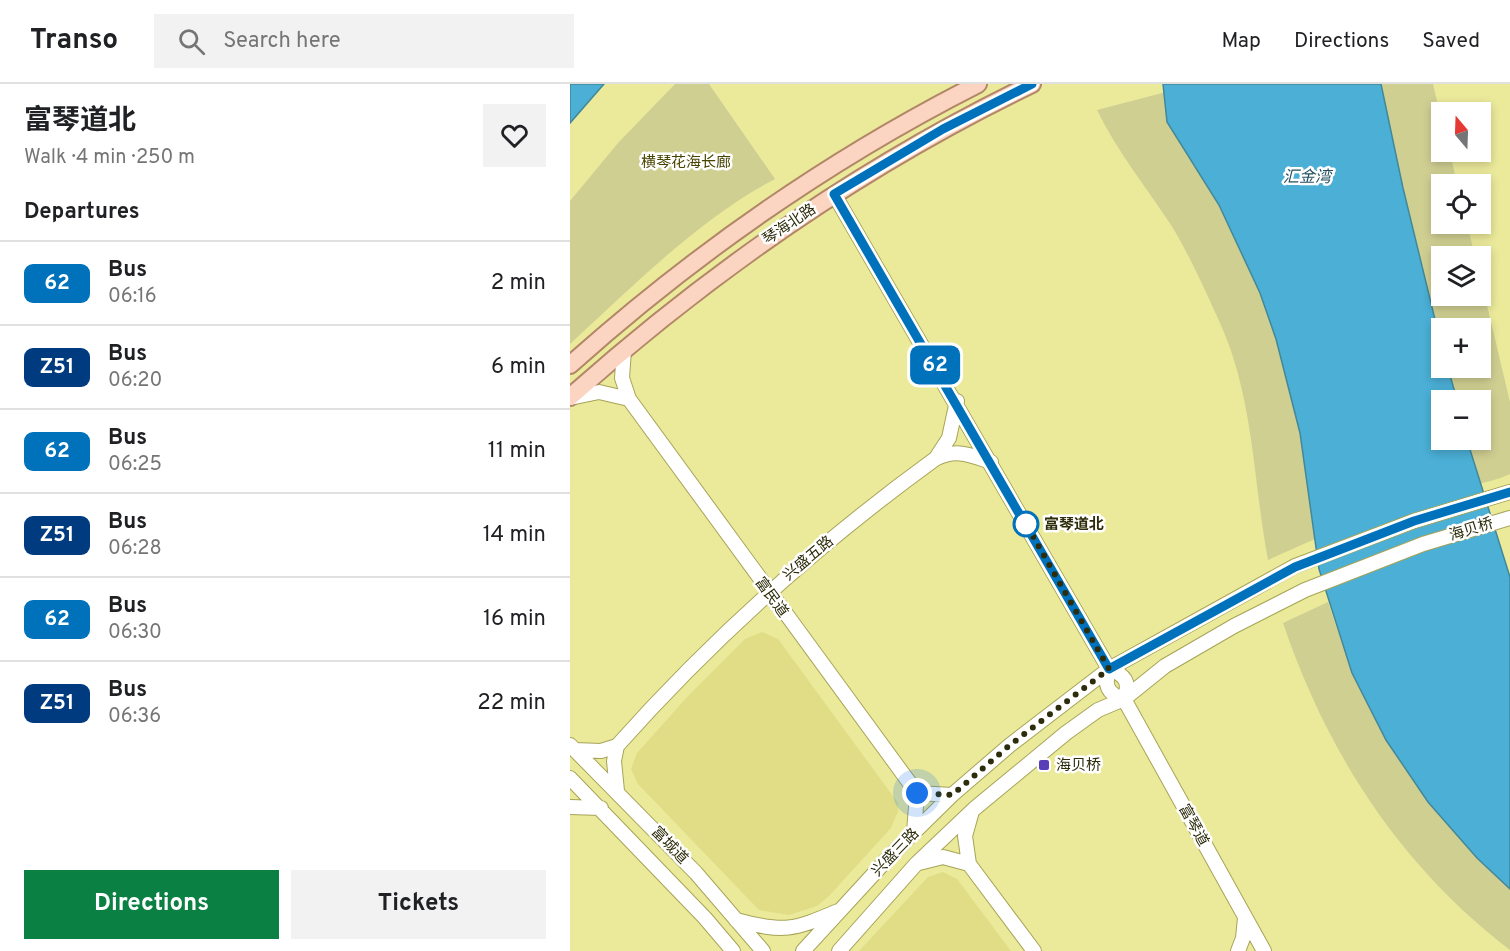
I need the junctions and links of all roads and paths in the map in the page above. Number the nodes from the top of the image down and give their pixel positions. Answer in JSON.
{"nodes":[{"id":1,"x":978,"y":84,"type":"edge"},
{"id":2,"x":1032,"y":84,"type":"edge"},
{"id":3,"x":834,"y":194,"type":"junction"},
{"id":4,"x":624,"y":350,"type":"junction"},
{"id":5,"x":570,"y":365,"type":"edge"},
{"id":6,"x":570,"y":398,"type":"edge"},
{"id":7,"x":629,"y":399,"type":"junction"},
{"id":8,"x":957,"y":401,"type":"junction"},
{"id":9,"x":935,"y":459,"type":"junction"},
{"id":10,"x":991,"y":462,"type":"junction"},
{"id":11,"x":1510,"y":492,"type":"edge"},
{"id":12,"x":1506,"y":519,"type":"edge"},
{"id":13,"x":1295,"y":567,"type":"joint"},
{"id":14,"x":1305,"y":590,"type":"joint"},
{"id":15,"x":768,"y":592,"type":"junction"},
{"id":16,"x":1109,"y":669,"type":"junction"},
{"id":17,"x":1124,"y":699,"type":"junction"},
{"id":18,"x":617,"y":746,"type":"junction"},
{"id":19,"x":572,"y":747,"type":"edge"},
{"id":20,"x":570,"y":778,"type":"edge"},
{"id":21,"x":617,"y":791,"type":"junction"},
{"id":22,"x":917,"y":793,"type":"junction"},
{"id":23,"x":952,"y":795,"type":"junction"},
{"id":24,"x":570,"y":807,"type":"edge"},
{"id":25,"x":601,"y":808,"type":"junction"},
{"id":26,"x":974,"y":809,"type":"junction"},
{"id":27,"x":914,"y":832,"type":"junction"},
{"id":28,"x":917,"y":863,"type":"junction"},
{"id":29,"x":969,"y":864,"type":"junction"},
{"id":30,"x":843,"y":909,"type":"junction"},
{"id":31,"x":705,"y":918,"type":"junction"},
{"id":32,"x":1245,"y":918,"type":"junction"},
{"id":33,"x":736,"y":920,"type":"junction"},
{"id":34,"x":720,"y":951,"type":"edge"},
{"id":35,"x":733,"y":951,"type":"edge"},
{"id":36,"x":763,"y":951,"type":"edge"},
{"id":37,"x":803,"y":951,"type":"edge"},
{"id":38,"x":839,"y":951,"type":"edge"},
{"id":39,"x":1034,"y":951,"type":"edge"},
{"id":40,"x":1238,"y":951,"type":"edge"},
{"id":41,"x":1264,"y":951,"type":"edge"}],
"edges":[{"from":1,"to":5,"type":"main road","name":"琴海北路"},
{"from":2,"to":3,"type":"main road","name":"琴海北路"},
{"from":3,"to":4,"type":"main road","name":"琴海北路"},
{"from":3,"to":8,"type":"street"},
{"from":4,"to":6,"type":"main road","name":"琴海北路"},
{"from":4,"to":7,"type":"street"},
{"from":6,"to":7,"type":"street"},
{"from":7,"to":15,"type":"street","name":"富民道"},
{"from":8,"to":9,"type":"street"},
{"from":8,"to":10,"type":"street"},
{"from":9,"to":10,"type":"street"},
{"from":9,"to":15,"type":"street","name":"兴盛五路"},
{"from":10,"to":16,"type":"street"},
{"from":11,"to":13,"type":"street","name":"海贝桥"},
{"from":12,"to":14,"type":"street","name":"海贝桥"},
{"from":13,"to":16,"type":"street","name":"兴盛三路"},
{"from":14,"to":17,"type":"street","name":"兴盛三路"},
{"from":15,"to":18,"type":"street","name":"兴盛五路"},
{"from":15,"to":22,"type":"street","name":"富民道"},
{"from":16,"to":17,"type":"street","name":"富琴道"},
{"from":16,"to":23,"type":"street","name":"兴盛三路"},
{"from":17,"to":26,"type":"street","name":"兴盛三路"},
{"from":17,"to":32,"type":"street","name":"富琴道"},
{"from":18,"to":19,"type":"street"},
{"from":18,"to":21,"type":"street"},
{"from":19,"to":21,"type":"street","name":"富城道"},
{"from":20,"to":25,"type":"street","name":"富城道"},
{"from":21,"to":33,"type":"street","name":"富城道"},
{"from":22,"to":23,"type":"street"},
{"from":22,"to":27,"type":"street"},
{"from":23,"to":27,"type":"street","name":"兴盛三路"},
{"from":24,"to":25,"type":"street"},
{"from":25,"to":31,"type":"street","name":"富城道"},
{"from":26,"to":28,"type":"street","name":"兴盛三路"},
{"from":26,"to":29,"type":"street"},
{"from":27,"to":30,"type":"street","name":"兴盛三路"},
{"from":28,"to":29,"type":"street"},
{"from":28,"to":38,"type":"street","name":"兴盛三路"},
{"from":29,"to":39,"type":"street"},
{"from":30,"to":33,"type":"street"},
{"from":30,"to":37,"type":"street","name":"兴盛三路"},
{"from":31,"to":34,"type":"street"},
{"from":31,"to":35,"type":"street","name":"富城道"},
{"from":32,"to":40,"type":"street"},
{"from":32,"to":41,"type":"street","name":"富琴道"},
{"from":33,"to":36,"type":"street","name":"富城道"}]}
